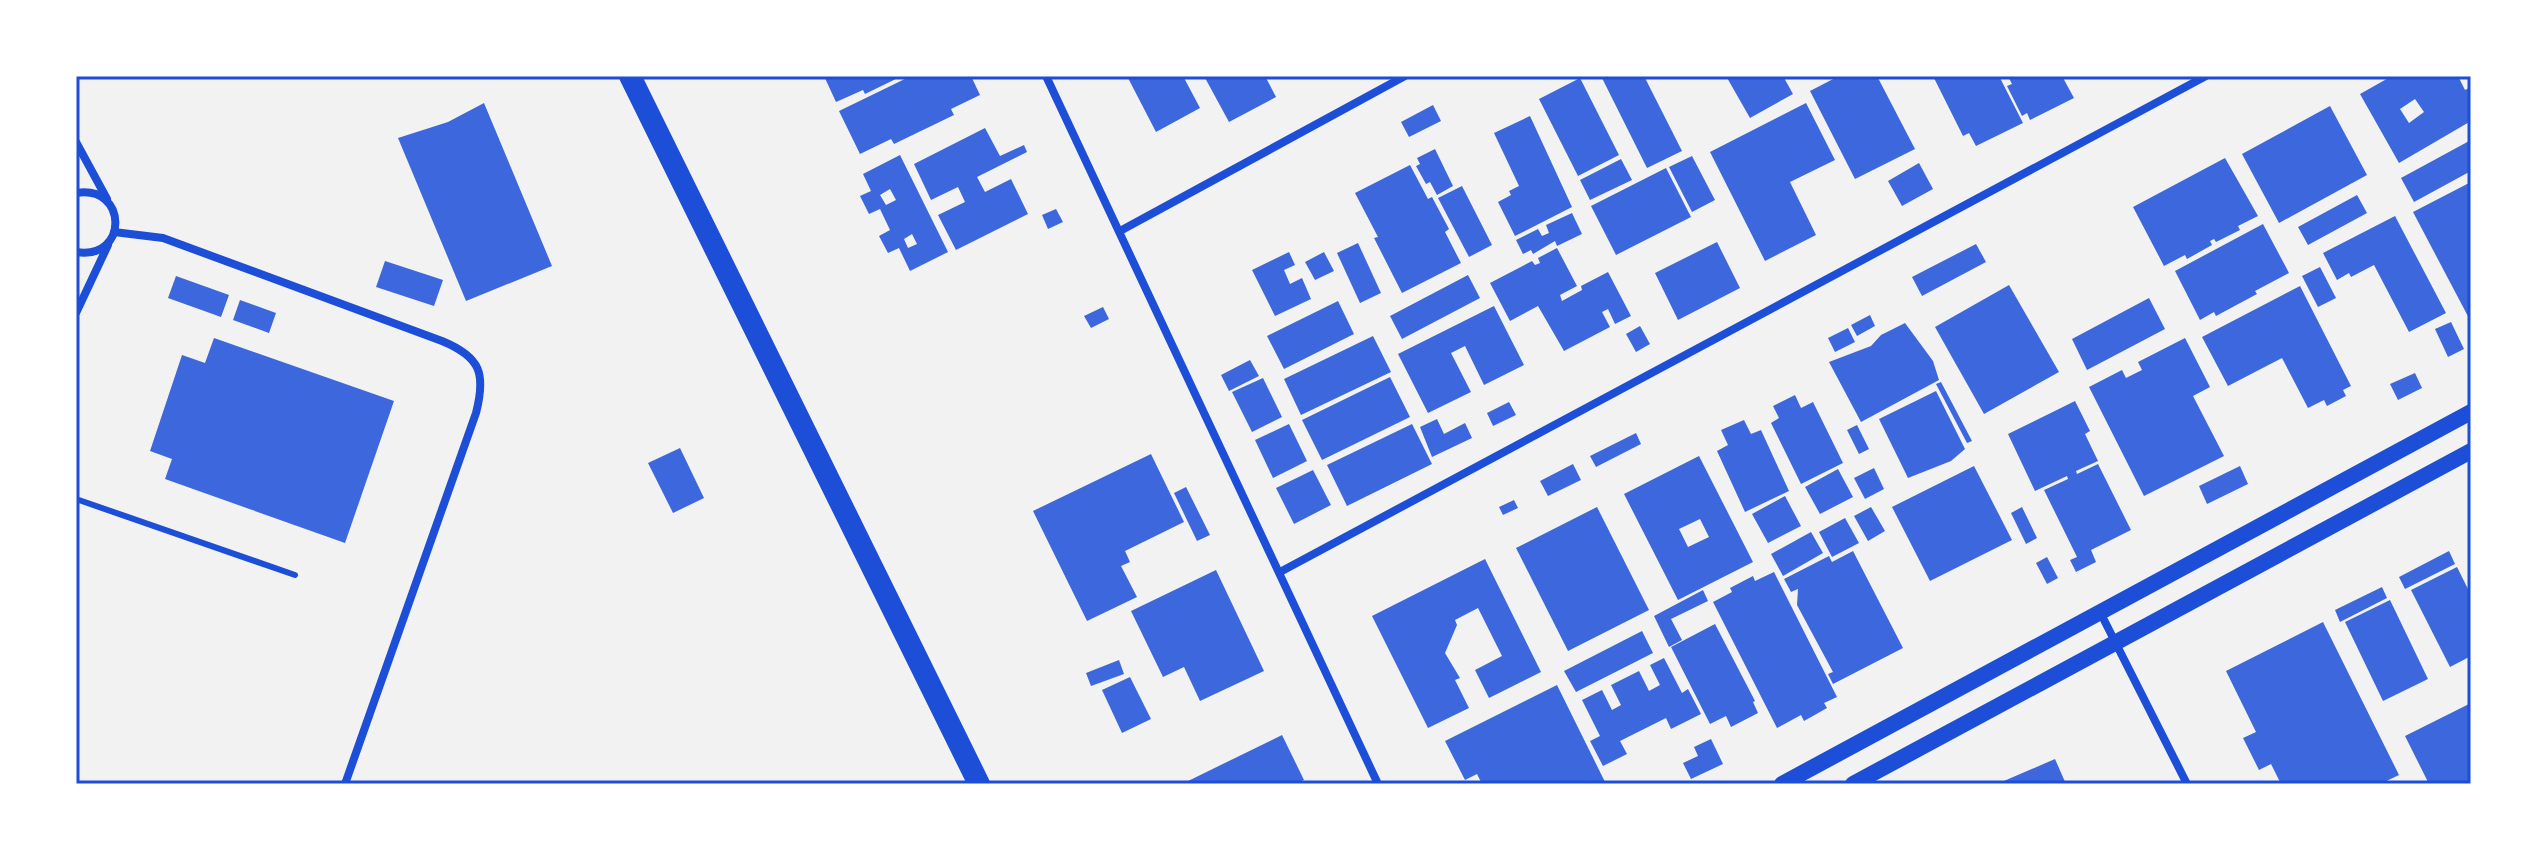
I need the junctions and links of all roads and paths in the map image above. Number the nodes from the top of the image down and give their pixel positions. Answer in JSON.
{"nodes":[{"id":1,"x":630,"y":76,"type":"edge"},
{"id":2,"x":1046,"y":76,"type":"edge"},
{"id":3,"x":1405,"y":76,"type":"edge"},
{"id":4,"x":2206,"y":76,"type":"edge"},
{"id":5,"x":76,"y":142,"type":"edge"},
{"id":6,"x":76,"y":193,"type":"edge"},
{"id":7,"x":113,"y":211,"type":"junction"},
{"id":8,"x":1120,"y":231,"type":"junction"},
{"id":9,"x":114,"y":232,"type":"junction"},
{"id":10,"x":110,"y":241,"type":"junction"},
{"id":11,"x":76,"y":252,"type":"edge"},
{"id":12,"x":76,"y":313,"type":"edge"},
{"id":13,"x":2471,"y":412,"type":"edge"},
{"id":14,"x":2470,"y":454,"type":"edge"},
{"id":15,"x":76,"y":499,"type":"edge"},
{"id":16,"x":1280,"y":572,"type":"junction"},
{"id":17,"x":295,"y":575,"type":"dead end"},
{"id":18,"x":2100,"y":611,"type":"junction"},
{"id":19,"x":2116,"y":643,"type":"junction"},
{"id":20,"x":1857,"y":783,"type":"edge"},
{"id":21,"x":345,"y":784,"type":"edge"},
{"id":22,"x":979,"y":784,"type":"edge"},
{"id":23,"x":1378,"y":784,"type":"edge"},
{"id":24,"x":1782,"y":784,"type":"edge"},
{"id":25,"x":2187,"y":784,"type":"edge"}],
"edges":[{"from":1,"to":22,"type":"highway"},
{"from":2,"to":8,"type":"street"},
{"from":3,"to":8,"type":"street"},
{"from":4,"to":16,"type":"street"},
{"from":5,"to":7,"type":"street"},
{"from":6,"to":7,"type":"street"},
{"from":7,"to":9,"type":"street"},
{"from":8,"to":16,"type":"street"},
{"from":9,"to":10,"type":"street"},
{"from":9,"to":21,"type":"street"},
{"from":10,"to":11,"type":"street"},
{"from":10,"to":12,"type":"street"},
{"from":13,"to":18,"type":"main road"},
{"from":14,"to":19,"type":"main road"},
{"from":15,"to":17,"type":"lane"},
{"from":16,"to":23,"type":"street"},
{"from":18,"to":19,"type":"street"},
{"from":18,"to":24,"type":"main road"},
{"from":19,"to":20,"type":"main road"},
{"from":19,"to":25,"type":"street"}]}
